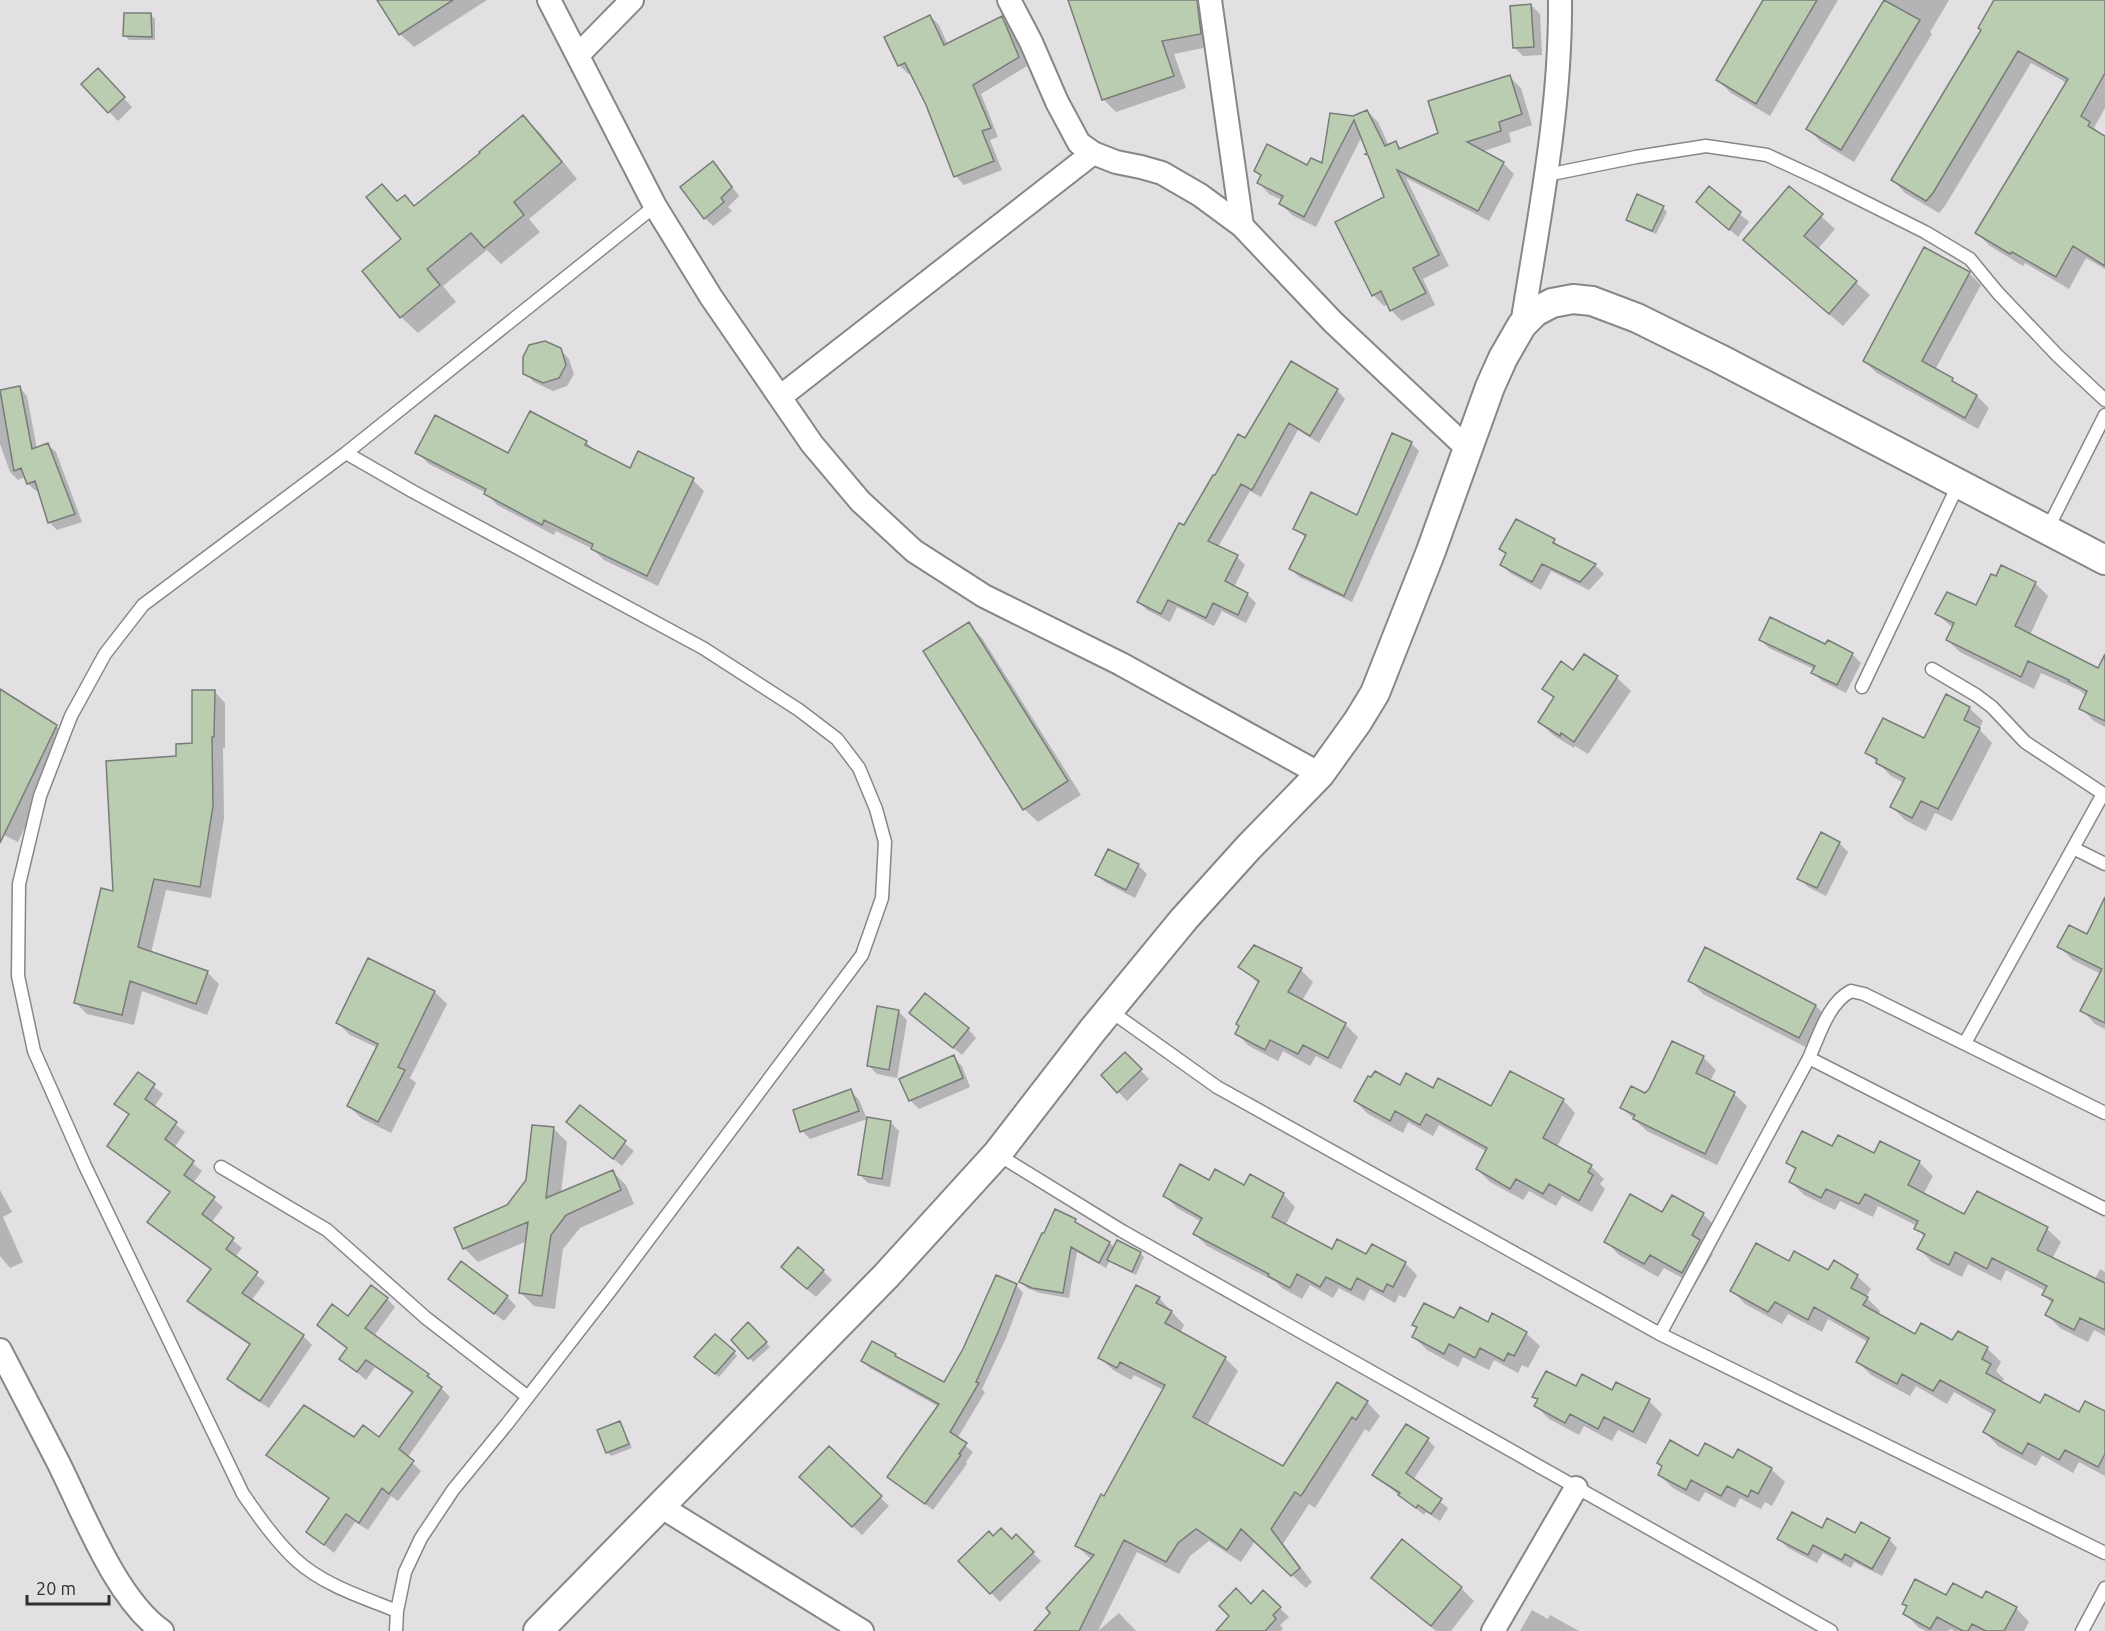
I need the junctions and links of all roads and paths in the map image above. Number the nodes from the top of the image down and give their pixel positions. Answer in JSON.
{"nodes":[{"id":1,"x":549,"y":0,"type":"edge"},
{"id":2,"x":632,"y":0,"type":"edge"},
{"id":3,"x":1009,"y":0,"type":"edge"},
{"id":4,"x":1210,"y":0,"type":"edge"},
{"id":5,"x":1560,"y":0,"type":"edge"},
{"id":6,"x":578,"y":55,"type":"junction"},
{"id":7,"x":1093,"y":153,"type":"junction"},
{"id":8,"x":1547,"y":175,"type":"junction"},
{"id":9,"x":655,"y":206,"type":"junction"},
{"id":10,"x":1242,"y":226,"type":"junction"},
{"id":11,"x":1522,"y":325,"type":"junction"},
{"id":12,"x":780,"y":397,"type":"junction"},
{"id":13,"x":2105,"y":400,"type":"edge"},
{"id":14,"x":2105,"y":415,"type":"edge"},
{"id":15,"x":1468,"y":449,"type":"junction"},
{"id":16,"x":346,"y":453,"type":"junction"},
{"id":17,"x":1959,"y":483,"type":"junction"},
{"id":18,"x":2047,"y":530,"type":"junction"},
{"id":19,"x":2105,"y":560,"type":"edge"},
{"id":20,"x":1932,"y":669,"type":"dead end"},
{"id":21,"x":1862,"y":687,"type":"dead end"},
{"id":22,"x":1320,"y":774,"type":"junction"},
{"id":23,"x":2104,"y":794,"type":"edge"},
{"id":24,"x":2073,"y":848,"type":"junction"},
{"id":25,"x":2105,"y":864,"type":"edge"},
{"id":26,"x":1109,"y":1010,"type":"junction"},
{"id":27,"x":1965,"y":1043,"type":"junction"},
{"id":28,"x":1809,"y":1058,"type":"junction"},
{"id":29,"x":2105,"y":1113,"type":"edge"},
{"id":30,"x":997,"y":1154,"type":"junction"},
{"id":31,"x":222,"y":1167,"type":"dead end"},
{"id":32,"x":2105,"y":1209,"type":"edge"},
{"id":33,"x":1660,"y":1334,"type":"junction"},
{"id":34,"x":0,"y":1350,"type":"edge"},
{"id":35,"x":528,"y":1397,"type":"junction"},
{"id":36,"x":1576,"y":1488,"type":"junction"},
{"id":37,"x":660,"y":1506,"type":"junction"},
{"id":38,"x":2105,"y":1553,"type":"edge"},
{"id":39,"x":2105,"y":1588,"type":"edge"},
{"id":40,"x":397,"y":1611,"type":"junction"},
{"id":41,"x":162,"y":1631,"type":"edge"},
{"id":42,"x":396,"y":1631,"type":"edge"},
{"id":43,"x":538,"y":1631,"type":"edge"},
{"id":44,"x":862,"y":1631,"type":"edge"},
{"id":45,"x":1493,"y":1631,"type":"edge"},
{"id":46,"x":1831,"y":1631,"type":"edge"},
{"id":47,"x":2082,"y":1631,"type":"edge"}],
"edges":[{"from":1,"to":6,"type":"street"},
{"from":2,"to":6,"type":"street"},
{"from":3,"to":7,"type":"street"},
{"from":4,"to":10,"type":"street"},
{"from":5,"to":8,"type":"street"},
{"from":6,"to":9,"type":"street"},
{"from":7,"to":10,"type":"street"},
{"from":7,"to":12,"type":"street"},
{"from":8,"to":11,"type":"street"},
{"from":8,"to":13,"type":"lane"},
{"from":9,"to":12,"type":"street"},
{"from":9,"to":16,"type":"lane"},
{"from":10,"to":15,"type":"street"},
{"from":11,"to":15,"type":"street"},
{"from":11,"to":17,"type":"street"},
{"from":12,"to":22,"type":"street"},
{"from":14,"to":18,"type":"lane"},
{"from":15,"to":22,"type":"street"},
{"from":16,"to":35,"type":"lane"},
{"from":16,"to":40,"type":"lane"},
{"from":17,"to":18,"type":"street"},
{"from":17,"to":21,"type":"lane"},
{"from":18,"to":19,"type":"street"},
{"from":20,"to":23,"type":"lane"},
{"from":22,"to":26,"type":"street"},
{"from":23,"to":24,"type":"lane"},
{"from":24,"to":25,"type":"lane"},
{"from":24,"to":27,"type":"lane"},
{"from":26,"to":30,"type":"street"},
{"from":26,"to":33,"type":"lane"},
{"from":27,"to":28,"type":"lane"},
{"from":27,"to":29,"type":"lane"},
{"from":28,"to":32,"type":"lane"},
{"from":28,"to":33,"type":"lane"},
{"from":30,"to":36,"type":"lane"},
{"from":30,"to":37,"type":"street"},
{"from":31,"to":35,"type":"lane"},
{"from":33,"to":38,"type":"lane"},
{"from":34,"to":41,"type":"street"},
{"from":35,"to":40,"type":"lane"},
{"from":36,"to":45,"type":"street"},
{"from":36,"to":46,"type":"lane"},
{"from":37,"to":43,"type":"street"},
{"from":37,"to":44,"type":"street"},
{"from":39,"to":47,"type":"lane"},
{"from":40,"to":42,"type":"lane"}]}
